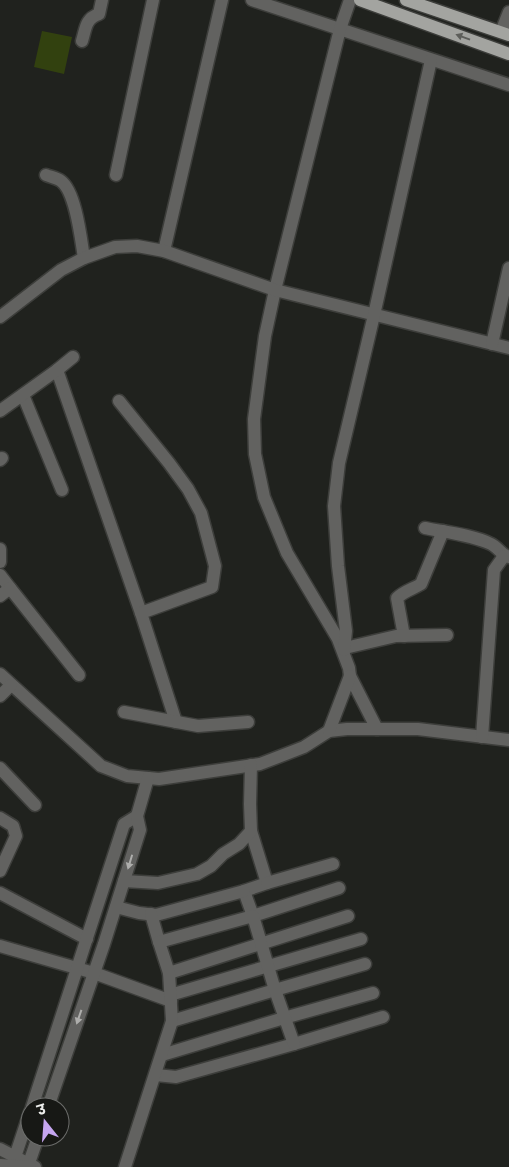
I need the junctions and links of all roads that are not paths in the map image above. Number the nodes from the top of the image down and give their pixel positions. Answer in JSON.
{"nodes":[{"id":1,"x":102,"y":0,"type":"edge"},
{"id":2,"x":153,"y":0,"type":"edge"},
{"id":3,"x":222,"y":0,"type":"edge"},
{"id":4,"x":252,"y":0,"type":"edge"},
{"id":5,"x":350,"y":0,"type":"edge"},
{"id":6,"x":360,"y":0,"type":"edge"},
{"id":7,"x":406,"y":0,"type":"edge"},
{"id":8,"x":509,"y":12,"type":"edge"},
{"id":9,"x":340,"y":30,"type":"junction"},
{"id":10,"x":505,"y":34,"type":"edge"},
{"id":11,"x":82,"y":41,"type":"dead end"},
{"id":12,"x":509,"y":54,"type":"edge"},
{"id":13,"x":431,"y":60,"type":"junction"},
{"id":14,"x":509,"y":85,"type":"edge"},
{"id":15,"x":46,"y":175,"type":"dead end"},
{"id":16,"x":116,"y":175,"type":"dead end"},
{"id":17,"x":164,"y":251,"type":"junction"},
{"id":18,"x":84,"y":258,"type":"junction"},
{"id":19,"x":509,"y":268,"type":"edge"},
{"id":20,"x":275,"y":290,"type":"junction"},
{"id":21,"x":374,"y":316,"type":"junction"},
{"id":22,"x":0,"y":317,"type":"edge"},
{"id":23,"x":492,"y":344,"type":"junction"},
{"id":24,"x":509,"y":348,"type":"edge"},
{"id":25,"x":73,"y":357,"type":"dead end"},
{"id":26,"x":57,"y":370,"type":"junction"},
{"id":27,"x":23,"y":395,"type":"junction"},
{"id":28,"x":119,"y":401,"type":"dead end"},
{"id":29,"x":0,"y":411,"type":"edge"},
{"id":30,"x":62,"y":490,"type":"dead end"},
{"id":31,"x":425,"y":528,"type":"dead end"},
{"id":32,"x":442,"y":531,"type":"junction"},
{"id":33,"x":0,"y":549,"type":"edge"},
{"id":34,"x":506,"y":556,"type":"edge"},
{"id":35,"x":0,"y":562,"type":"edge"},
{"id":36,"x":0,"y":575,"type":"edge"},
{"id":37,"x":5,"y":592,"type":"edge"},
{"id":38,"x":141,"y":613,"type":"junction"},
{"id":39,"x":448,"y":635,"type":"dead end"},
{"id":40,"x":404,"y":636,"type":"junction"},
{"id":41,"x":344,"y":651,"type":"junction"},
{"id":42,"x":0,"y":674,"type":"edge"},
{"id":43,"x":79,"y":675,"type":"dead end"},
{"id":44,"x":350,"y":676,"type":"junction"},
{"id":45,"x":11,"y":684,"type":"junction"},
{"id":46,"x":0,"y":696,"type":"edge"},
{"id":47,"x":124,"y":712,"type":"dead end"},
{"id":48,"x":176,"y":722,"type":"junction"},
{"id":49,"x":248,"y":722,"type":"dead end"},
{"id":50,"x":378,"y":729,"type":"junction"},
{"id":51,"x":330,"y":731,"type":"junction"},
{"id":52,"x":482,"y":737,"type":"junction"},
{"id":53,"x":509,"y":740,"type":"edge"},
{"id":54,"x":251,"y":765,"type":"junction"},
{"id":55,"x":0,"y":768,"type":"edge"},
{"id":56,"x":148,"y":778,"type":"junction"},
{"id":57,"x":35,"y":805,"type":"dead end"},
{"id":58,"x":137,"y":816,"type":"junction"},
{"id":59,"x":0,"y":818,"type":"edge"},
{"id":60,"x":251,"y":831,"type":"junction"},
{"id":61,"x":333,"y":864,"type":"dead end"},
{"id":62,"x":0,"y":872,"type":"edge"},
{"id":63,"x":124,"y":881,"type":"junction"},
{"id":64,"x":267,"y":883,"type":"junction"},
{"id":65,"x":339,"y":888,"type":"dead end"},
{"id":66,"x":244,"y":891,"type":"junction"},
{"id":67,"x":0,"y":894,"type":"edge"},
{"id":68,"x":116,"y":907,"type":"junction"},
{"id":69,"x":151,"y":914,"type":"junction"},
{"id":70,"x":252,"y":916,"type":"junction"},
{"id":71,"x":348,"y":916,"type":"dead end"},
{"id":72,"x":361,"y":938,"type":"dead end"},
{"id":73,"x":87,"y":939,"type":"junction"},
{"id":74,"x":159,"y":942,"type":"junction"},
{"id":75,"x":261,"y":944,"type":"junction"},
{"id":76,"x":0,"y":946,"type":"edge"},
{"id":77,"x":365,"y":964,"type":"dead end"},
{"id":78,"x":268,"y":967,"type":"junction"},
{"id":79,"x":78,"y":968,"type":"junction"},
{"id":80,"x":94,"y":973,"type":"junction"},
{"id":81,"x":169,"y":973,"type":"junction"},
{"id":82,"x":275,"y":990,"type":"junction"},
{"id":83,"x":373,"y":993,"type":"dead end"},
{"id":84,"x":170,"y":998,"type":"junction"},
{"id":85,"x":383,"y":1017,"type":"dead end"},
{"id":86,"x":284,"y":1018,"type":"junction"},
{"id":87,"x":172,"y":1021,"type":"junction"},
{"id":88,"x":294,"y":1044,"type":"junction"},
{"id":89,"x":162,"y":1055,"type":"junction"},
{"id":90,"x":156,"y":1075,"type":"junction"},
{"id":91,"x":35,"y":1097,"type":"edge"},
{"id":92,"x":51,"y":1097,"type":"edge"},
{"id":93,"x":20,"y":1142,"type":"edge"},
{"id":94,"x":35,"y":1147,"type":"edge"},
{"id":95,"x":0,"y":1149,"type":"edge"},
{"id":96,"x":15,"y":1157,"type":"junction"},
{"id":97,"x":0,"y":1164,"type":"edge"},
{"id":98,"x":29,"y":1166,"type":"edge"},
{"id":99,"x":125,"y":1167,"type":"edge"}],
"edges":[{"from":1,"to":11,"type":"street"},
{"from":2,"to":16,"type":"street"},
{"from":3,"to":17,"type":"street"},
{"from":4,"to":9,"type":"street"},
{"from":5,"to":9,"type":"street"},
{"from":12,"to":6,"type":"main road","one_way":true},
{"from":7,"to":10,"type":"main road"},
{"from":8,"to":10,"type":"street"},
{"from":9,"to":13,"type":"street"},
{"from":9,"to":20,"type":"street"},
{"from":13,"to":14,"type":"street"},
{"from":13,"to":21,"type":"street"},
{"from":15,"to":18,"type":"street"},
{"from":17,"to":18,"type":"street"},
{"from":17,"to":20,"type":"street"},
{"from":18,"to":22,"type":"street"},
{"from":19,"to":23,"type":"street"},
{"from":20,"to":21,"type":"street"},
{"from":20,"to":41,"type":"street"},
{"from":21,"to":23,"type":"street"},
{"from":21,"to":41,"type":"street"},
{"from":23,"to":24,"type":"street"},
{"from":25,"to":26,"type":"street"},
{"from":26,"to":27,"type":"street"},
{"from":26,"to":38,"type":"street"},
{"from":27,"to":29,"type":"street"},
{"from":27,"to":30,"type":"street"},
{"from":28,"to":38,"type":"street"},
{"from":31,"to":32,"type":"street"},
{"from":32,"to":34,"type":"street"},
{"from":32,"to":40,"type":"street"},
{"from":33,"to":35,"type":"street"},
{"from":34,"to":52,"type":"street"},
{"from":36,"to":37,"type":"street"},
{"from":37,"to":43,"type":"street"},
{"from":38,"to":48,"type":"street"},
{"from":39,"to":40,"type":"street"},
{"from":40,"to":41,"type":"street"},
{"from":41,"to":44,"type":"street"},
{"from":42,"to":45,"type":"street"},
{"from":44,"to":50,"type":"street"},
{"from":44,"to":51,"type":"street"},
{"from":45,"to":46,"type":"street"},
{"from":45,"to":56,"type":"street"},
{"from":47,"to":48,"type":"street"},
{"from":48,"to":49,"type":"street"},
{"from":50,"to":51,"type":"street"},
{"from":50,"to":52,"type":"street"},
{"from":51,"to":54,"type":"street"},
{"from":52,"to":53,"type":"street"},
{"from":54,"to":56,"type":"street"},
{"from":54,"to":60,"type":"street"},
{"from":55,"to":57,"type":"street"},
{"from":56,"to":58,"type":"street"},
{"from":58,"to":63,"type":"street","one_way":true},
{"from":58,"to":73,"type":"street"},
{"from":59,"to":62,"type":"street"},
{"from":60,"to":63,"type":"street"},
{"from":60,"to":64,"type":"street"},
{"from":61,"to":64,"type":"street"},
{"from":63,"to":68,"type":"street"},
{"from":64,"to":66,"type":"street"},
{"from":65,"to":70,"type":"street"},
{"from":66,"to":69,"type":"street"},
{"from":66,"to":70,"type":"street"},
{"from":67,"to":73,"type":"street"},
{"from":68,"to":69,"type":"street"},
{"from":68,"to":80,"type":"street"},
{"from":69,"to":74,"type":"street"},
{"from":70,"to":74,"type":"street"},
{"from":70,"to":75,"type":"street"},
{"from":71,"to":75,"type":"street"},
{"from":72,"to":78,"type":"street"},
{"from":73,"to":79,"type":"street"},
{"from":74,"to":81,"type":"street"},
{"from":75,"to":78,"type":"street"},
{"from":75,"to":81,"type":"street"},
{"from":76,"to":79,"type":"street"},
{"from":77,"to":82,"type":"street"},
{"from":78,"to":82,"type":"street"},
{"from":78,"to":84,"type":"street"},
{"from":79,"to":80,"type":"street"},
{"from":79,"to":91,"type":"street"},
{"from":80,"to":84,"type":"street"},
{"from":80,"to":92,"type":"street","one_way":true},
{"from":81,"to":84,"type":"street"},
{"from":82,"to":86,"type":"street"},
{"from":82,"to":87,"type":"street"},
{"from":83,"to":86,"type":"street"},
{"from":84,"to":87,"type":"street"},
{"from":85,"to":88,"type":"street"},
{"from":86,"to":88,"type":"street"},
{"from":86,"to":89,"type":"street"},
{"from":87,"to":89,"type":"street"},
{"from":88,"to":90,"type":"street"},
{"from":89,"to":90,"type":"street"},
{"from":90,"to":99,"type":"street"},
{"from":93,"to":96,"type":"street"},
{"from":94,"to":98,"type":"street"},
{"from":95,"to":96,"type":"street"},
{"from":96,"to":98,"type":"street"},
{"from":97,"to":98,"type":"street"}]}
